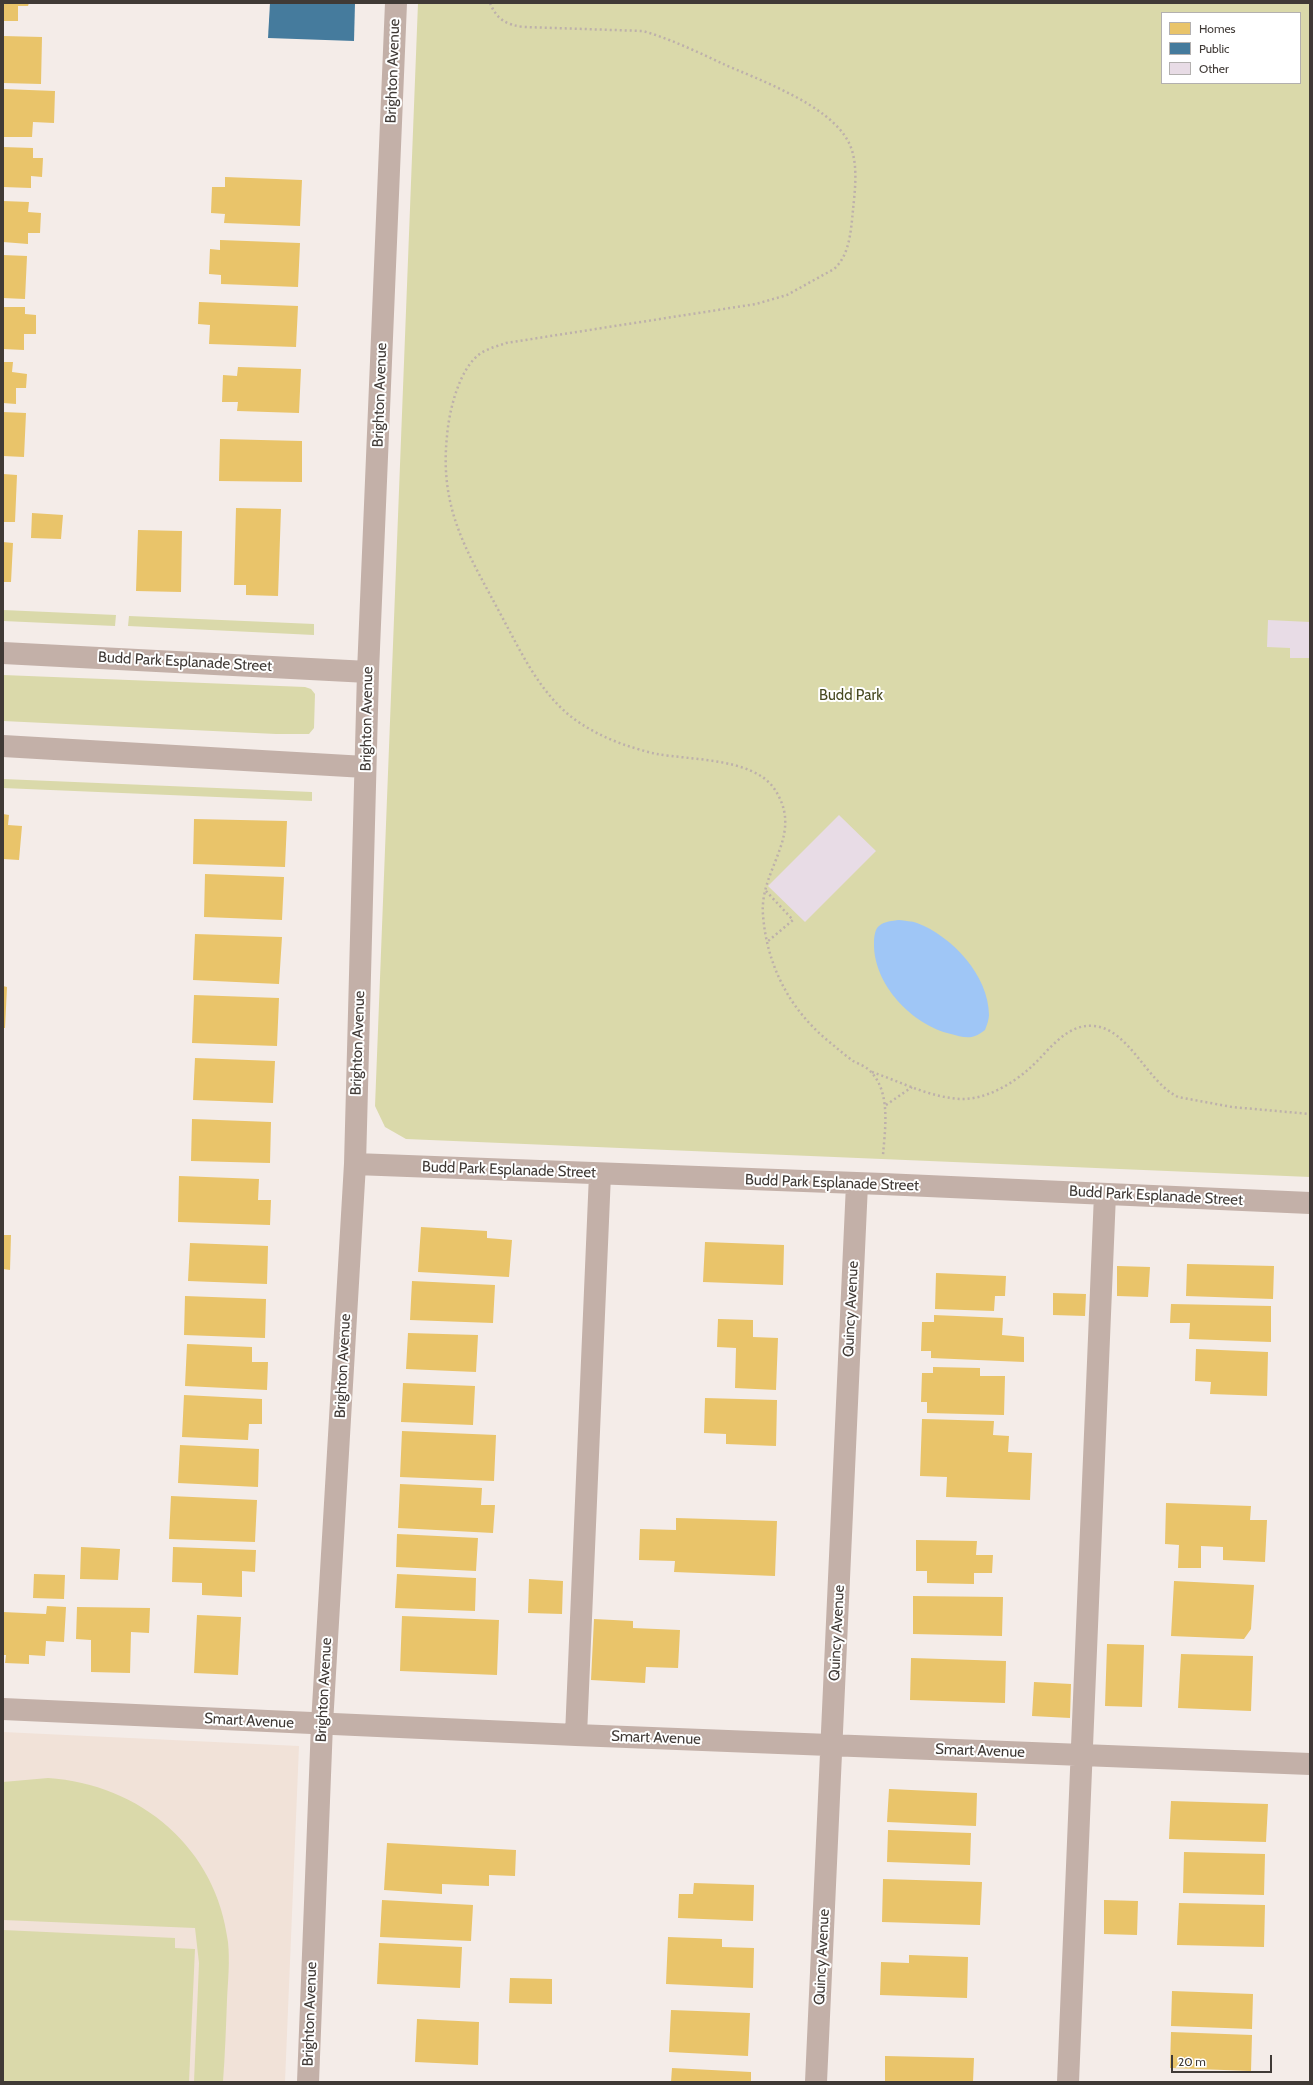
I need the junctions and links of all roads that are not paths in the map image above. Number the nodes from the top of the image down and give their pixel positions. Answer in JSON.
{"nodes":[{"id":1,"x":396,"y":3,"type":"edge"},
{"id":2,"x":3,"y":653,"type":"edge"},
{"id":3,"x":368,"y":672,"type":"junction"},
{"id":4,"x":3,"y":746,"type":"edge"},
{"id":5,"x":366,"y":767,"type":"junction"},
{"id":6,"x":355,"y":1164,"type":"junction"},
{"id":7,"x":600,"y":1174,"type":"junction"},
{"id":8,"x":856,"y":1184,"type":"junction"},
{"id":9,"x":1105,"y":1194,"type":"junction"},
{"id":10,"x":1310,"y":1203,"type":"edge"},
{"id":11,"x":3,"y":1709,"type":"edge"},
{"id":12,"x":322,"y":1724,"type":"junction"},
{"id":13,"x":576,"y":1735,"type":"junction"},
{"id":14,"x":832,"y":1746,"type":"junction"},
{"id":15,"x":1083,"y":1755,"type":"junction"},
{"id":16,"x":1310,"y":1764,"type":"edge"},
{"id":17,"x":308,"y":2082,"type":"edge"},
{"id":18,"x":816,"y":2082,"type":"edge"},
{"id":19,"x":1068,"y":2082,"type":"edge"}],
"edges":[{"from":1,"to":3,"type":"street","name":"Brighton Avenue"},
{"from":2,"to":3,"type":"street","name":"Budd Park Esplanade Street"},
{"from":3,"to":5,"type":"street","name":"Brighton Avenue"},
{"from":4,"to":5,"type":"street"},
{"from":5,"to":6,"type":"street","name":"Brighton Avenue"},
{"from":6,"to":7,"type":"street","name":"Budd Park Esplanade Street"},
{"from":6,"to":12,"type":"street","name":"Brighton Avenue"},
{"from":7,"to":8,"type":"street","name":"Budd Park Esplanade Street"},
{"from":7,"to":13,"type":"street"},
{"from":8,"to":9,"type":"street","name":"Budd Park Esplanade Street"},
{"from":8,"to":14,"type":"street","name":"Quincy Avenue"},
{"from":9,"to":10,"type":"street","name":"Budd Park Esplanade Street"},
{"from":9,"to":15,"type":"street"},
{"from":11,"to":12,"type":"street","name":"Smart Avenue"},
{"from":12,"to":13,"type":"street","name":"Smart Avenue"},
{"from":12,"to":17,"type":"street","name":"Brighton Avenue"},
{"from":13,"to":14,"type":"street","name":"Smart Avenue"},
{"from":14,"to":15,"type":"street","name":"Smart Avenue"},
{"from":14,"to":18,"type":"street","name":"Quincy Avenue"},
{"from":15,"to":16,"type":"street","name":"Smart Avenue"},
{"from":15,"to":19,"type":"street"}]}
